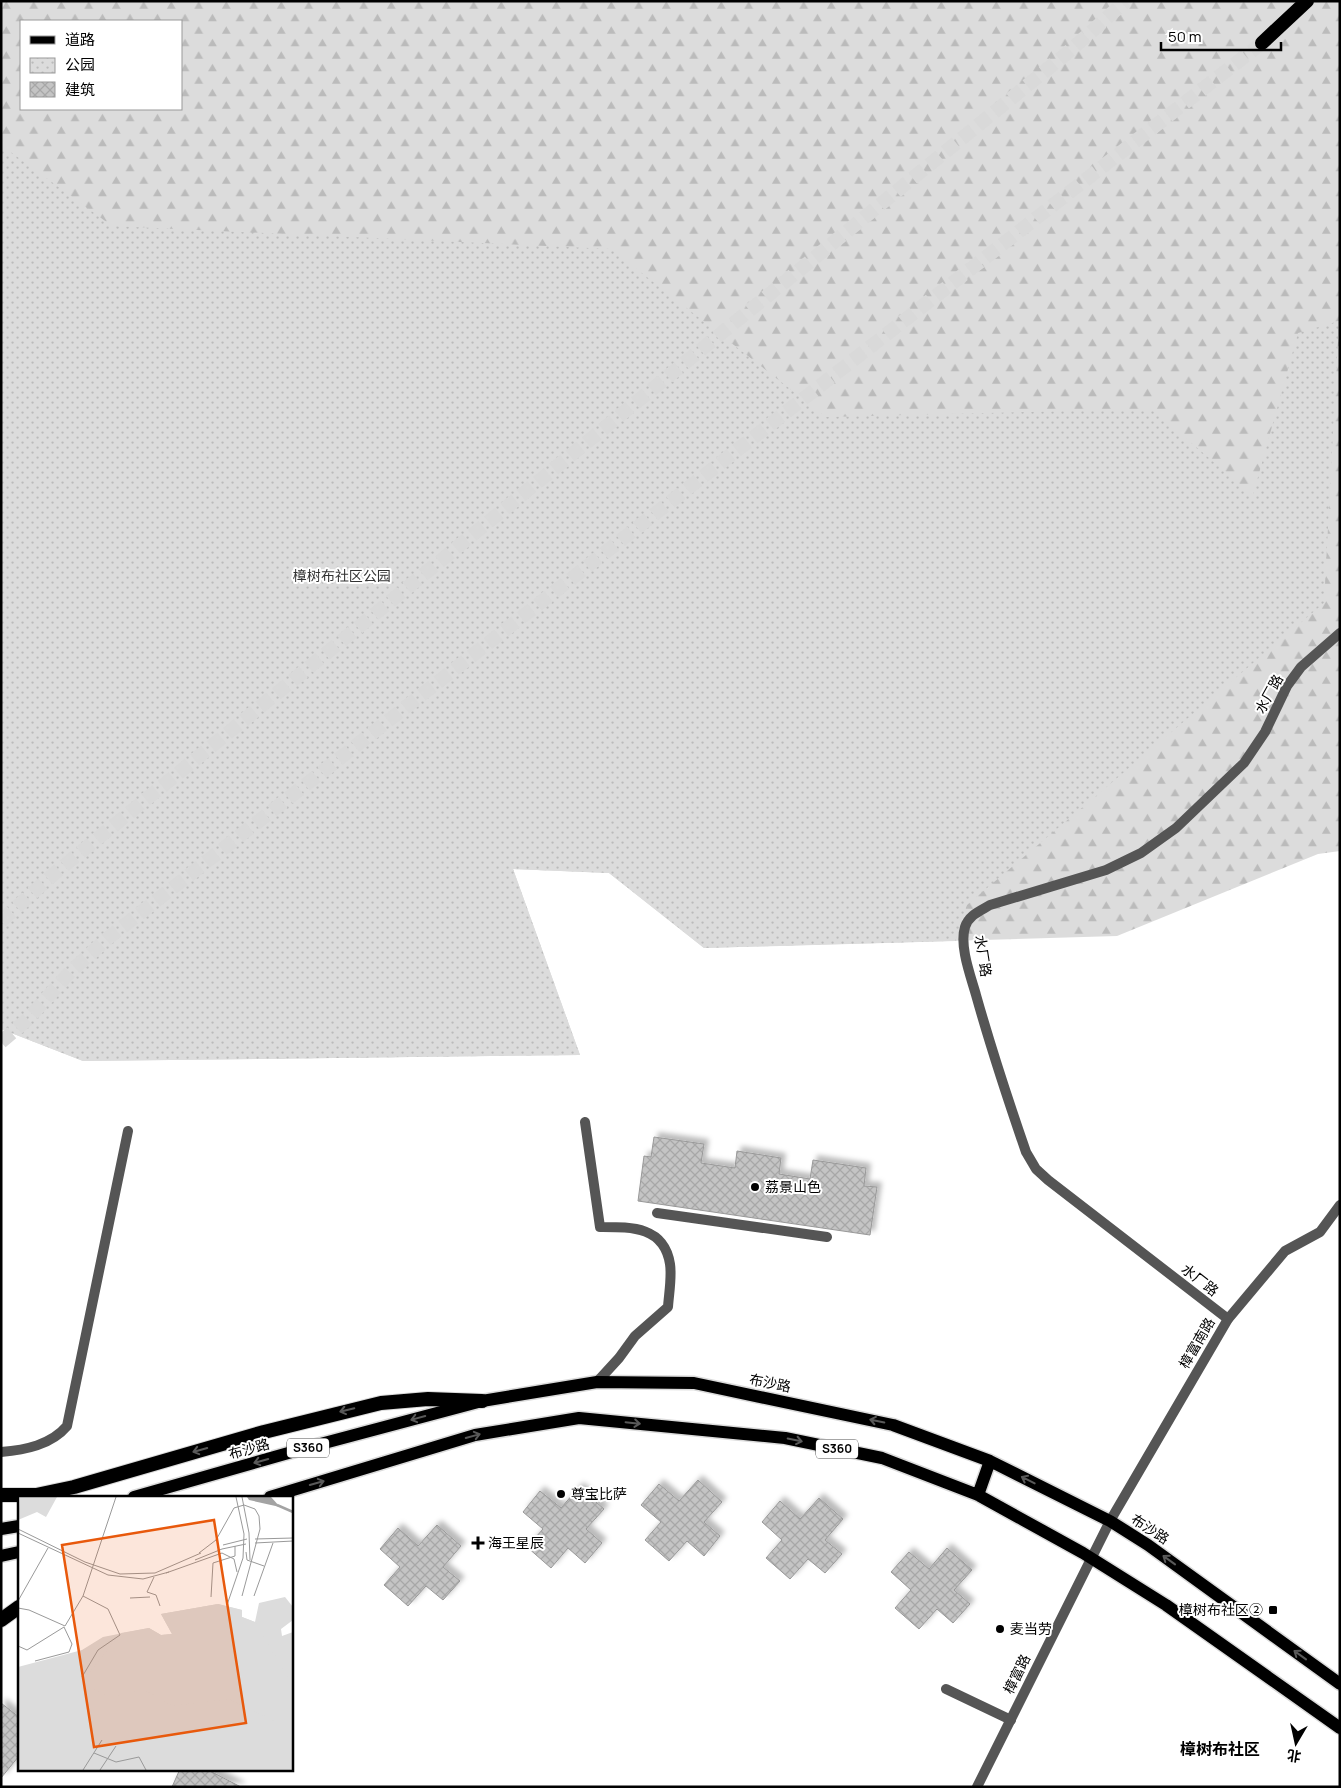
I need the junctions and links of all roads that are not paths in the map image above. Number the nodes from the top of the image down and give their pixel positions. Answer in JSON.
{"nodes":[{"id":1,"x":1307,"y":1,"type":"edge"},
{"id":2,"x":1262,"y":43,"type":"tunnel mouth"},
{"id":3,"x":1340,"y":633,"type":"edge"},
{"id":4,"x":585,"y":1122,"type":"dead end"},
{"id":5,"x":128,"y":1131,"type":"dead end"},
{"id":6,"x":1340,"y":1205,"type":"edge"},
{"id":7,"x":657,"y":1213,"type":"dead end"},
{"id":8,"x":827,"y":1238,"type":"dead end"},
{"id":9,"x":1228,"y":1319,"type":"junction"},
{"id":10,"x":597,"y":1382,"type":"junction"},
{"id":11,"x":482,"y":1401,"type":"junction"},
{"id":12,"x":1,"y":1452,"type":"edge"},
{"id":13,"x":990,"y":1461,"type":"junction"},
{"id":14,"x":1,"y":1495,"type":"edge"},
{"id":15,"x":978,"y":1495,"type":"junction"},
{"id":16,"x":138,"y":1496,"type":"edge"},
{"id":17,"x":273,"y":1496,"type":"edge"},
{"id":18,"x":1110,"y":1521,"type":"junction"},
{"id":19,"x":18,"y":1526,"type":"edge"},
{"id":20,"x":1,"y":1528,"type":"edge"},
{"id":21,"x":18,"y":1552,"type":"edge"},
{"id":22,"x":1,"y":1556,"type":"edge"},
{"id":23,"x":1091,"y":1558,"type":"junction"},
{"id":24,"x":18,"y":1608,"type":"edge"},
{"id":25,"x":1,"y":1620,"type":"edge"},
{"id":26,"x":1340,"y":1684,"type":"edge"},
{"id":27,"x":946,"y":1689,"type":"dead end"},
{"id":28,"x":1010,"y":1720,"type":"junction"},
{"id":29,"x":1340,"y":1728,"type":"edge"},
{"id":30,"x":977,"y":1787,"type":"edge"}],
"edges":[{"from":1,"to":2,"type":"highway"},
{"from":3,"to":9,"type":"street","name":"水厂路"},
{"from":4,"to":10,"type":"street"},
{"from":5,"to":12,"type":"street"},
{"from":6,"to":9,"type":"street","name":"樟富南路"},
{"from":7,"to":8,"type":"street"},
{"from":9,"to":18,"type":"street","name":"樟富南路"},
{"from":10,"to":11,"type":"main road","name":"布沙路","number":"S360"},
{"from":13,"to":10,"type":"main road","name":"布沙路","number":"S360","one_way":true},
{"from":11,"to":14,"type":"highway","one_way":true},
{"from":11,"to":16,"type":"main road","name":"布沙路","number":"S360","one_way":true},
{"from":13,"to":15,"type":"main road"},
{"from":18,"to":13,"type":"main road","name":"布沙路","number":"S360","one_way":true},
{"from":17,"to":15,"type":"main road","number":"S360","one_way":true},
{"from":15,"to":23,"type":"main road","number":"S360"},
{"from":18,"to":23,"type":"street","name":"樟富路"},
{"from":26,"to":18,"type":"main road","name":"布沙路","number":"S360","one_way":true},
{"from":19,"to":20,"type":"main road"},
{"from":21,"to":22,"type":"main road"},
{"from":23,"to":28,"type":"street","name":"樟富路"},
{"from":23,"to":29,"type":"main road","number":"S360"},
{"from":24,"to":25,"type":"highway"},
{"from":27,"to":28,"type":"street"},
{"from":28,"to":30,"type":"street","name":"樟富路"}]}
